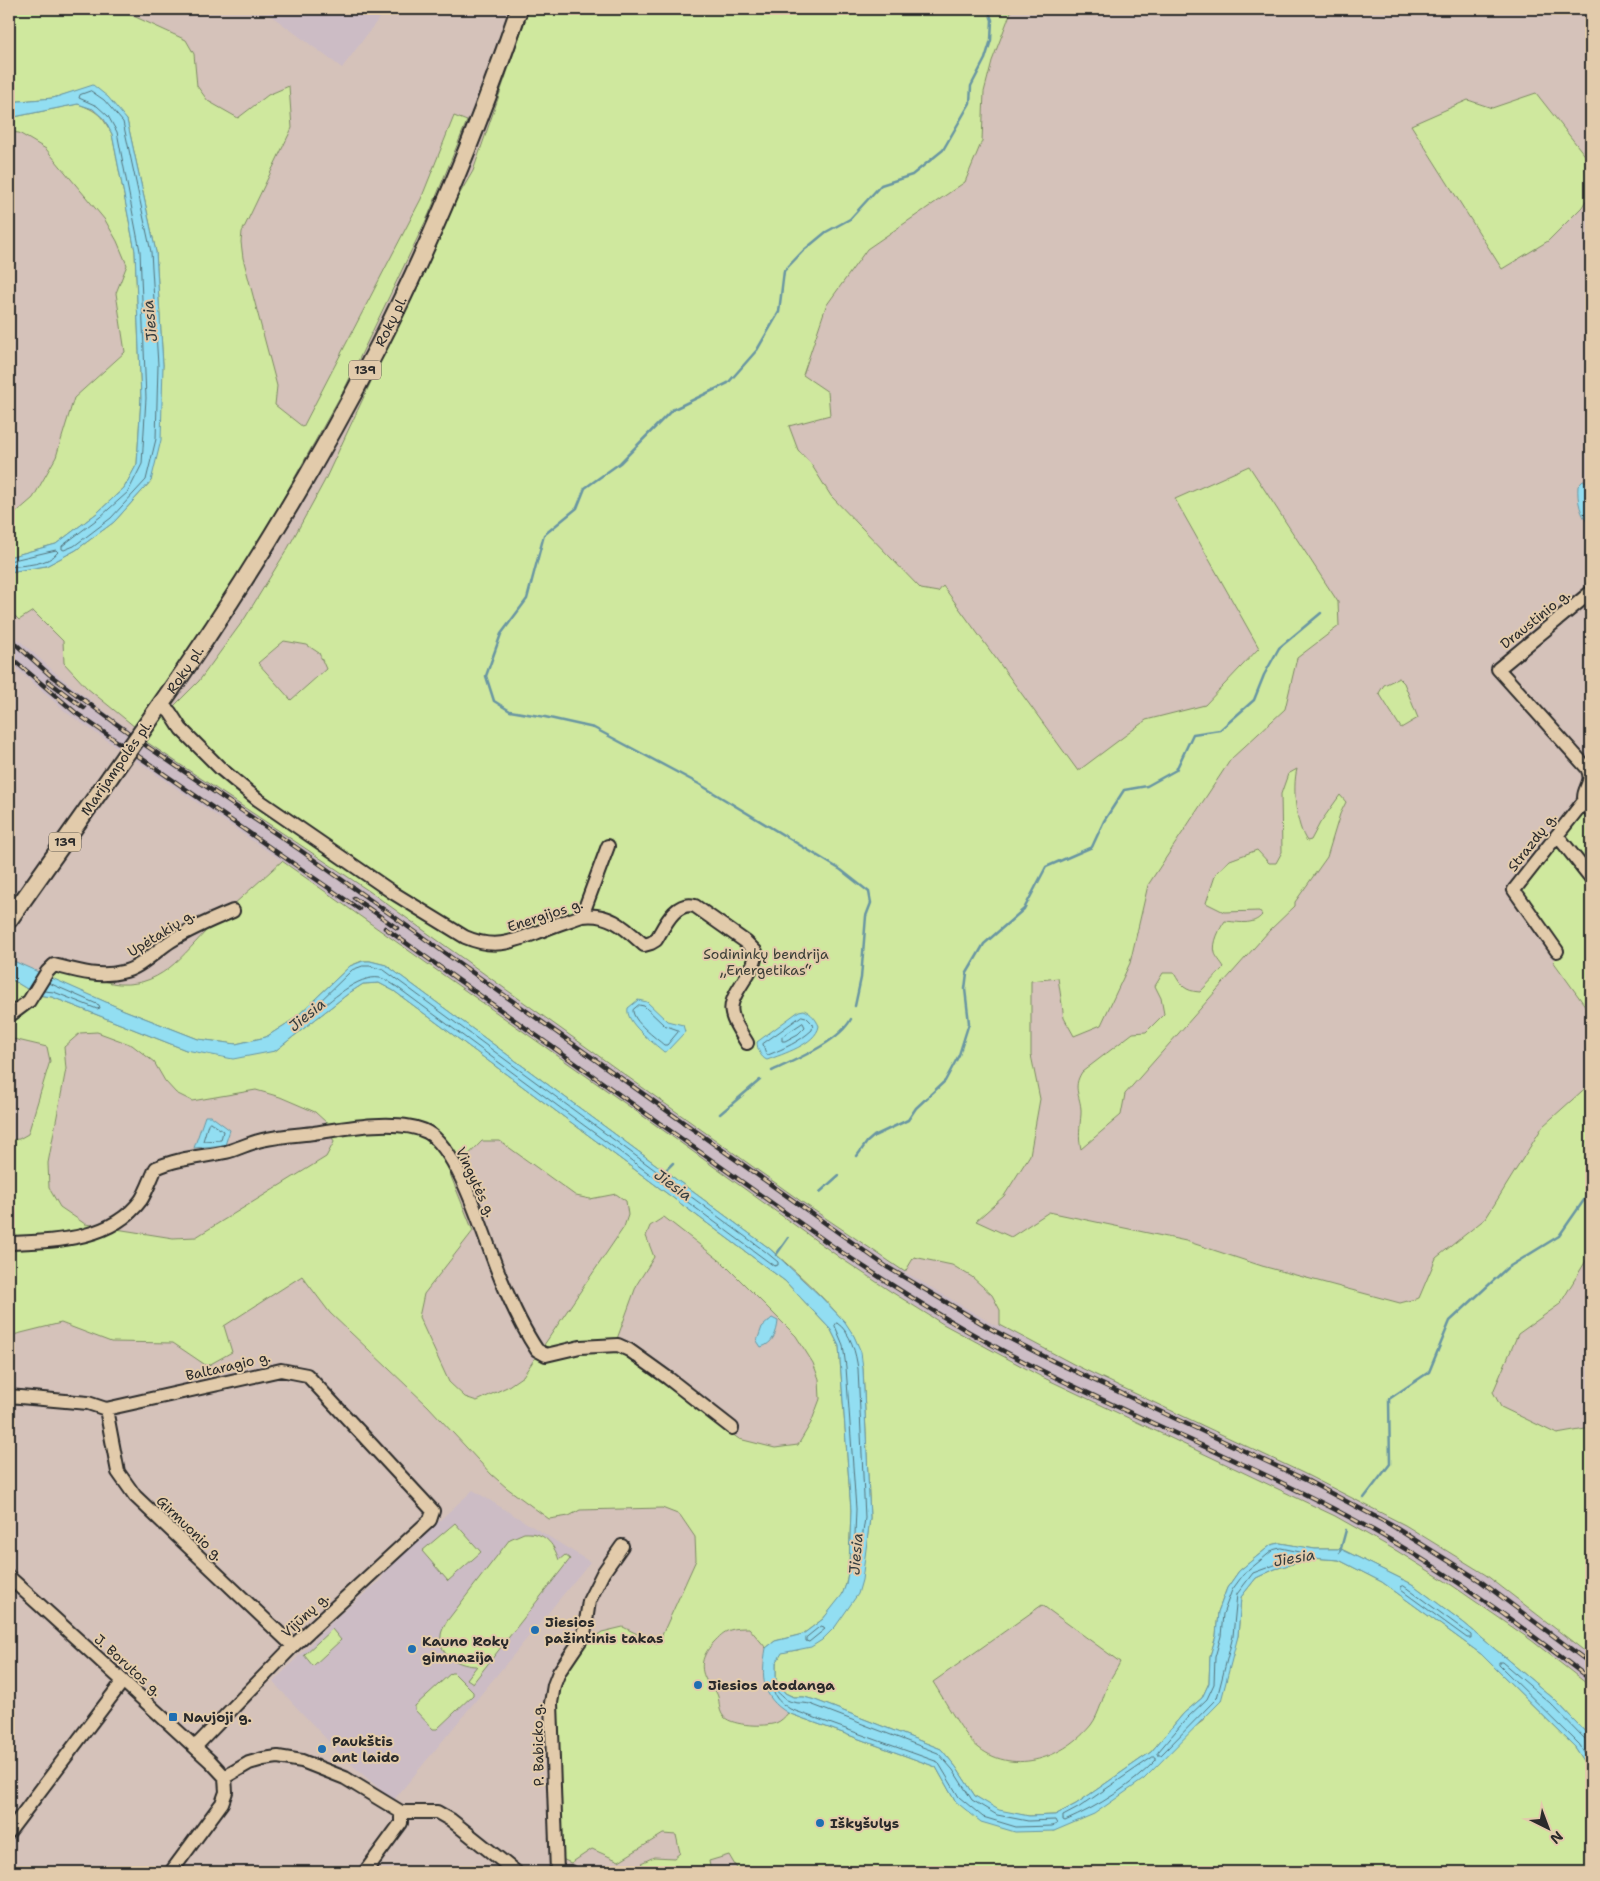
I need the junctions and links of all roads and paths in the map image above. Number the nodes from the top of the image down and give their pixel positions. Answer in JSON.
{"nodes":[{"id":1,"x":519,"y":9,"type":"edge"},
{"id":2,"x":1591,"y":592,"type":"edge"},
{"id":3,"x":158,"y":709,"type":"junction"},
{"id":4,"x":1588,"y":806,"type":"edge"},
{"id":5,"x":1557,"y":835,"type":"junction"},
{"id":6,"x":608,"y":846,"type":"dead end"},
{"id":7,"x":1591,"y":878,"type":"edge"},
{"id":8,"x":233,"y":911,"type":"dead end"},
{"id":9,"x":582,"y":916,"type":"junction"},
{"id":10,"x":9,"y":920,"type":"edge"},
{"id":11,"x":1558,"y":952,"type":"dead end"},
{"id":12,"x":9,"y":1016,"type":"edge"},
{"id":13,"x":747,"y":1044,"type":"dead end"},
{"id":14,"x":9,"y":1243,"type":"edge"},
{"id":15,"x":9,"y":1396,"type":"edge"},
{"id":16,"x":106,"y":1409,"type":"junction"},
{"id":17,"x":732,"y":1428,"type":"dead end"},
{"id":18,"x":430,"y":1507,"type":"joint"},
{"id":19,"x":622,"y":1546,"type":"dead end"},
{"id":20,"x":9,"y":1577,"type":"edge"},
{"id":21,"x":292,"y":1646,"type":"junction"},
{"id":22,"x":123,"y":1681,"type":"junction"},
{"id":23,"x":195,"y":1747,"type":"junction"},
{"id":24,"x":225,"y":1777,"type":"junction"},
{"id":25,"x":400,"y":1812,"type":"junction"},
{"id":26,"x":9,"y":1832,"type":"edge"},
{"id":27,"x":171,"y":1872,"type":"edge"},
{"id":28,"x":364,"y":1872,"type":"edge"},
{"id":29,"x":516,"y":1872,"type":"edge"},
{"id":30,"x":557,"y":1872,"type":"edge"},
{"id":31,"x":565,"y":1872,"type":"edge"},
{"id":32,"x":571,"y":1872,"type":"edge"}],
"edges":[{"from":1,"to":3,"type":"main road","name":"Rokų pl.","number":"139"},
{"from":2,"to":4,"type":"street","name":"Draustinio g."},
{"from":3,"to":9,"type":"street","name":"Energijos g."},
{"from":3,"to":10,"type":"main road","name":"Marijampolės pl.","number":"139","bridge":true},
{"from":4,"to":5,"type":"street","name":"Strazdų g."},
{"from":5,"to":7,"type":"street"},
{"from":5,"to":11,"type":"street","name":"Strazdų g."},
{"from":6,"to":9,"type":"street"},
{"from":8,"to":12,"type":"street","name":"Upėtakių g."},
{"from":9,"to":13,"type":"street","name":"Energijos g."},
{"from":14,"to":17,"type":"street","name":"Vingytės g."},
{"from":15,"to":16,"type":"street","name":"Baltaragio g."},
{"from":16,"to":18,"type":"street","name":"Baltaragio g."},
{"from":16,"to":21,"type":"street","name":"Girmuonio g."},
{"from":18,"to":21,"type":"street","name":"Vijūnų g."},
{"from":19,"to":30,"type":"street","name":"P. Babicko g."},
{"from":20,"to":22,"type":"street","name":"J. Borutos g."},
{"from":21,"to":23,"type":"street","name":"Vijūnų g."},
{"from":22,"to":23,"type":"street","name":"J. Borutos g."},
{"from":22,"to":26,"type":"street"},
{"from":23,"to":24,"type":"street","name":"J. Borutos g."},
{"from":24,"to":25,"type":"street"},
{"from":24,"to":27,"type":"street"},
{"from":25,"to":28,"type":"street"},
{"from":25,"to":29,"type":"street"},
{"from":31,"to":32,"type":"street"}]}
